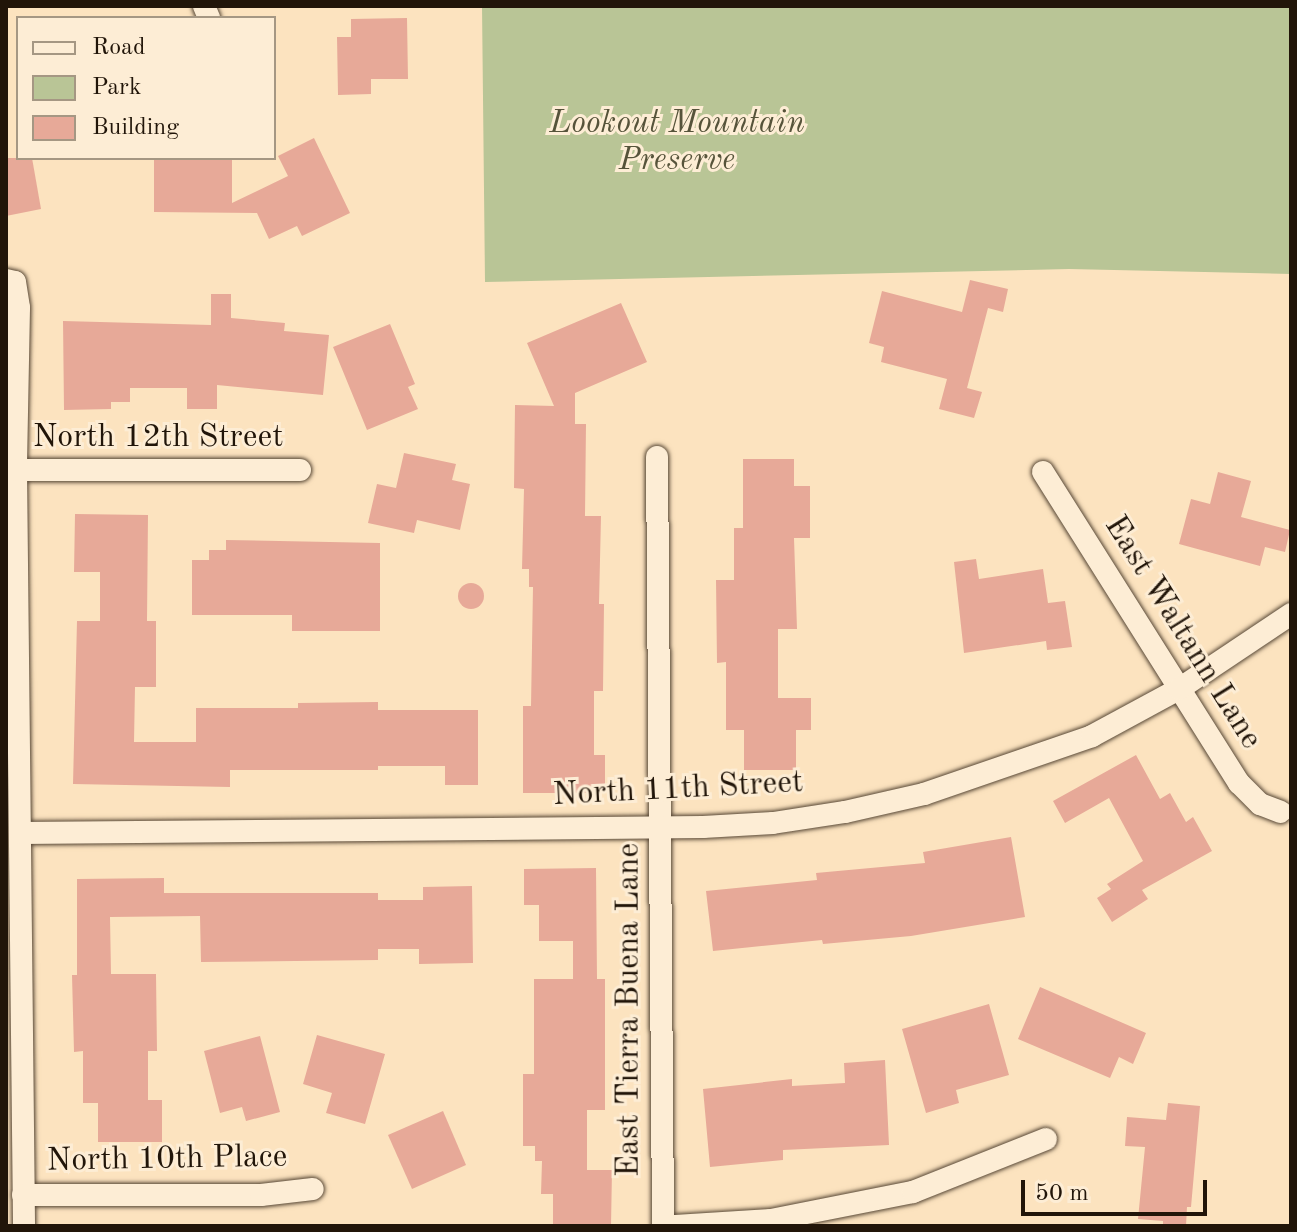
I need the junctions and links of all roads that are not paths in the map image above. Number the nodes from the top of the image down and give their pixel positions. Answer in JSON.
{"nodes":[{"id":1,"x":11,"y":281,"type":"edge"},
{"id":2,"x":657,"y":457,"type":"dead end"},
{"id":3,"x":16,"y":470,"type":"junction"},
{"id":4,"x":300,"y":470,"type":"dead end"},
{"id":5,"x":1043,"y":472,"type":"dead end"},
{"id":6,"x":1291,"y":614,"type":"edge"},
{"id":7,"x":1179,"y":689,"type":"junction"},
{"id":8,"x":1281,"y":812,"type":"dead end"},
{"id":9,"x":662,"y":826,"type":"junction"},
{"id":10,"x":20,"y":833,"type":"junction"},
{"id":11,"x":1046,"y":1139,"type":"dead end"},
{"id":12,"x":313,"y":1189,"type":"dead end"},
{"id":13,"x":23,"y":1195,"type":"junction"},
{"id":14,"x":24,"y":1226,"type":"edge"},
{"id":15,"x":663,"y":1226,"type":"edge"},
{"id":16,"x":675,"y":1226,"type":"edge"}],
"edges":[{"from":1,"to":3,"type":"street"},
{"from":2,"to":9,"type":"street","name":"East Tierra Buena Lane"},
{"from":3,"to":4,"type":"street","name":"North 12th Street"},
{"from":3,"to":10,"type":"street"},
{"from":5,"to":7,"type":"street","name":"East Waltann Lane"},
{"from":6,"to":7,"type":"street","name":"North 11th Street"},
{"from":7,"to":8,"type":"street","name":"East Waltann Lane"},
{"from":7,"to":9,"type":"street","name":"North 11th Street"},
{"from":9,"to":10,"type":"street","name":"North 11th Street"},
{"from":9,"to":15,"type":"street","name":"East Tierra Buena Lane"},
{"from":10,"to":13,"type":"street"},
{"from":11,"to":16,"type":"street"},
{"from":12,"to":13,"type":"street","name":"North 10th Place"},
{"from":13,"to":14,"type":"street"}]}
